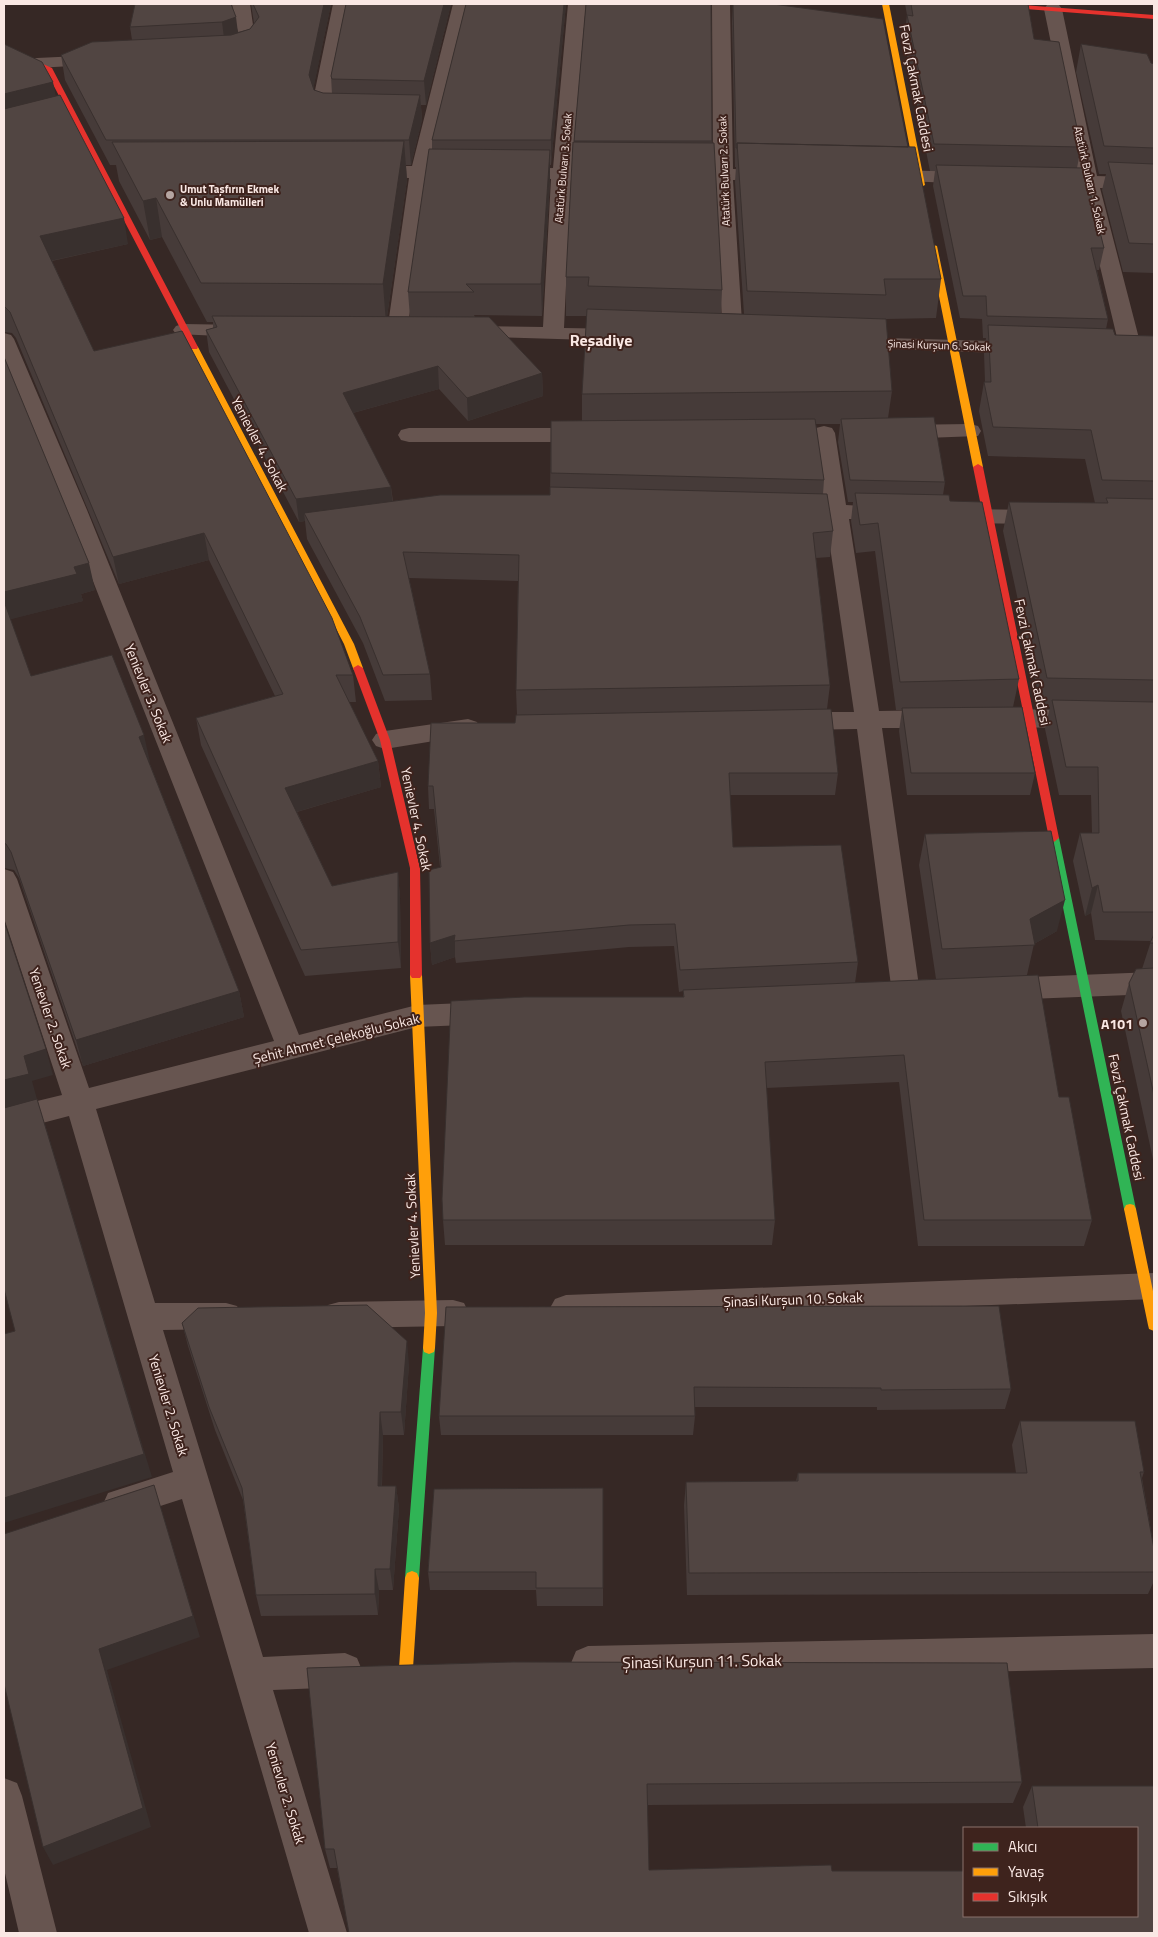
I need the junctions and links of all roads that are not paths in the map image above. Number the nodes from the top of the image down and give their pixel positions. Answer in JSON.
{"nodes":[{"id":1,"x":241,"y":4,"type":"edge"},
{"id":2,"x":342,"y":4,"type":"edge"},
{"id":3,"x":462,"y":4,"type":"edge"},
{"id":4,"x":577,"y":4,"type":"edge"},
{"id":5,"x":721,"y":4,"type":"edge"},
{"id":6,"x":885,"y":4,"type":"edge"},
{"id":7,"x":987,"y":4,"type":"edge"},
{"id":8,"x":1053,"y":9,"type":"junction"},
{"id":9,"x":1154,"y":17,"type":"edge"},
{"id":10,"x":217,"y":53,"type":"edge"},
{"id":11,"x":4,"y":59,"type":"edge"},
{"id":12,"x":113,"y":59,"type":"edge"},
{"id":13,"x":37,"y":63,"type":"junction"},
{"id":14,"x":362,"y":111,"type":"edge"},
{"id":15,"x":70,"y":112,"type":"junction"},
{"id":16,"x":51,"y":117,"type":"edge"},
{"id":17,"x":351,"y":172,"type":"edge"},
{"id":18,"x":420,"y":172,"type":"junction"},
{"id":19,"x":102,"y":173,"type":"junction"},
{"id":20,"x":122,"y":173,"type":"edge"},
{"id":21,"x":562,"y":173,"type":"junction"},
{"id":22,"x":628,"y":174,"type":"edge"},
{"id":23,"x":656,"y":174,"type":"edge"},
{"id":24,"x":722,"y":174,"type":"junction"},
{"id":25,"x":792,"y":175,"type":"edge"},
{"id":26,"x":870,"y":176,"type":"edge"},
{"id":27,"x":920,"y":176,"type":"junction"},
{"id":28,"x":989,"y":178,"type":"edge"},
{"id":29,"x":1029,"y":180,"type":"edge"},
{"id":30,"x":1089,"y":182,"type":"junction"},
{"id":31,"x":1154,"y":184,"type":"edge"},
{"id":32,"x":923,"y":195,"type":"edge"},
{"id":33,"x":931,"y":233,"type":"edge"},
{"id":34,"x":184,"y":330,"type":"junction"},
{"id":35,"x":261,"y":331,"type":"edge"},
{"id":36,"x":397,"y":332,"type":"edge"},
{"id":37,"x":446,"y":332,"type":"edge"},
{"id":38,"x":553,"y":332,"type":"junction"},
{"id":39,"x":638,"y":335,"type":"edge"},
{"id":40,"x":4,"y":338,"type":"edge"},
{"id":41,"x":733,"y":338,"type":"edge"},
{"id":42,"x":829,"y":342,"type":"edge"},
{"id":43,"x":953,"y":346,"type":"junction"},
{"id":44,"x":1042,"y":348,"type":"edge"},
{"id":45,"x":1154,"y":351,"type":"edge"},
{"id":46,"x":970,"y":431,"type":"junction"},
{"id":47,"x":882,"y":432,"type":"edge"},
{"id":48,"x":823,"y":433,"type":"dead end"},
{"id":49,"x":409,"y":435,"type":"dead end"},
{"id":50,"x":606,"y":435,"type":"edge"},
{"id":51,"x":768,"y":510,"type":"edge"},
{"id":52,"x":837,"y":512,"type":"junction"},
{"id":53,"x":912,"y":514,"type":"edge"},
{"id":54,"x":940,"y":515,"type":"edge"},
{"id":55,"x":987,"y":516,"type":"junction"},
{"id":56,"x":1066,"y":517,"type":"edge"},
{"id":57,"x":1029,"y":718,"type":"junction"},
{"id":58,"x":868,"y":720,"type":"junction"},
{"id":59,"x":1154,"y":720,"type":"edge"},
{"id":60,"x":771,"y":722,"type":"edge"},
{"id":61,"x":487,"y":727,"type":"edge"},
{"id":62,"x":385,"y":740,"type":"junction"},
{"id":63,"x":4,"y":878,"type":"edge"},
{"id":64,"x":1154,"y":983,"type":"edge"},
{"id":65,"x":1084,"y":985,"type":"junction"},
{"id":66,"x":975,"y":990,"type":"edge"},
{"id":67,"x":936,"y":992,"type":"edge"},
{"id":68,"x":906,"y":993,"type":"junction"},
{"id":69,"x":877,"y":995,"type":"edge"},
{"id":70,"x":515,"y":1012,"type":"edge"},
{"id":71,"x":417,"y":1016,"type":"junction"},
{"id":72,"x":291,"y":1049,"type":"junction"},
{"id":73,"x":79,"y":1102,"type":"junction"},
{"id":74,"x":4,"y":1122,"type":"edge"},
{"id":75,"x":1150,"y":1286,"type":"edge"},
{"id":76,"x":540,"y":1309,"type":"edge"},
{"id":77,"x":481,"y":1312,"type":"edge"},
{"id":78,"x":431,"y":1314,"type":"junction"},
{"id":79,"x":312,"y":1315,"type":"edge"},
{"id":80,"x":253,"y":1316,"type":"edge"},
{"id":81,"x":144,"y":1317,"type":"junction"},
{"id":82,"x":1154,"y":1325,"type":"edge"},
{"id":83,"x":192,"y":1481,"type":"junction"},
{"id":84,"x":88,"y":1514,"type":"edge"},
{"id":85,"x":1154,"y":1651,"type":"edge"},
{"id":86,"x":561,"y":1664,"type":"edge"},
{"id":87,"x":421,"y":1667,"type":"joint"},
{"id":88,"x":251,"y":1674,"type":"junction"},
{"id":89,"x":4,"y":1796,"type":"edge"},
{"id":90,"x":38,"y":1933,"type":"edge"},
{"id":91,"x":328,"y":1933,"type":"edge"}],
"edges":[{"from":1,"to":10,"type":"street"},
{"from":2,"to":14,"type":"street"},
{"from":3,"to":18,"type":"street"},
{"from":4,"to":21,"type":"street","name":"Atatürk Bulvarı 3. Sokak"},
{"from":5,"to":24,"type":"street","name":"Atatürk Bulvarı 2. Sokak"},
{"from":6,"to":27,"type":"street","name":"Fevzi Çakmak Caddesi"},
{"from":7,"to":8,"type":"street"},
{"from":8,"to":9,"type":"street"},
{"from":8,"to":30,"type":"street","name":"Atatürk Bulvarı 1. Sokak"},
{"from":11,"to":13,"type":"street"},
{"from":12,"to":13,"type":"street"},
{"from":13,"to":15,"type":"street","name":"Yenievler 4. Sokak"},
{"from":15,"to":16,"type":"street"},
{"from":15,"to":19,"type":"street","name":"Yenievler 4. Sokak"},
{"from":17,"to":18,"type":"street"},
{"from":18,"to":21,"type":"street"},
{"from":18,"to":36,"type":"street"},
{"from":19,"to":20,"type":"street"},
{"from":19,"to":34,"type":"street","name":"Yenievler 4. Sokak"},
{"from":21,"to":22,"type":"street"},
{"from":21,"to":38,"type":"street","name":"Atatürk Bulvarı 3. Sokak"},
{"from":23,"to":24,"type":"street"},
{"from":24,"to":25,"type":"street"},
{"from":24,"to":41,"type":"street","name":"Atatürk Bulvarı 2. Sokak"},
{"from":26,"to":27,"type":"street"},
{"from":27,"to":28,"type":"street"},
{"from":27,"to":32,"type":"street","name":"Fevzi Çakmak Caddesi"},
{"from":29,"to":30,"type":"street"},
{"from":30,"to":31,"type":"street"},
{"from":30,"to":45,"type":"street","name":"Atatürk Bulvarı 1. Sokak"},
{"from":33,"to":43,"type":"street","name":"Fevzi Çakmak Caddesi"},
{"from":34,"to":35,"type":"street"},
{"from":34,"to":62,"type":"street","name":"Yenievler 4. Sokak"},
{"from":37,"to":38,"type":"street"},
{"from":38,"to":39,"type":"street"},
{"from":40,"to":72,"type":"street","name":"Yenievler 3. Sokak"},
{"from":42,"to":43,"type":"street","name":"Şinasi Kurşun 6. Sokak"},
{"from":43,"to":44,"type":"street","name":"Şinasi Kurşun 6. Sokak"},
{"from":43,"to":46,"type":"street","name":"Fevzi Çakmak Caddesi"},
{"from":46,"to":47,"type":"street"},
{"from":46,"to":55,"type":"street","name":"Fevzi Çakmak Caddesi"},
{"from":48,"to":52,"type":"street"},
{"from":49,"to":50,"type":"street"},
{"from":51,"to":52,"type":"street"},
{"from":52,"to":53,"type":"street"},
{"from":52,"to":58,"type":"street"},
{"from":54,"to":55,"type":"street"},
{"from":55,"to":56,"type":"street"},
{"from":55,"to":57,"type":"street","name":"Fevzi Çakmak Caddesi"},
{"from":57,"to":58,"type":"street"},
{"from":57,"to":59,"type":"street"},
{"from":57,"to":65,"type":"street","name":"Fevzi Çakmak Caddesi"},
{"from":58,"to":60,"type":"street"},
{"from":58,"to":68,"type":"street"},
{"from":61,"to":62,"type":"street"},
{"from":62,"to":71,"type":"street","name":"Yenievler 4. Sokak"},
{"from":63,"to":73,"type":"street","name":"Yenievler 2. Sokak"},
{"from":64,"to":65,"type":"street"},
{"from":65,"to":66,"type":"street"},
{"from":65,"to":75,"type":"street","name":"Fevzi Çakmak Caddesi"},
{"from":67,"to":68,"type":"street"},
{"from":68,"to":69,"type":"street"},
{"from":70,"to":71,"type":"street","name":"Şehit Ahmet Çelekoğlu Sokak"},
{"from":71,"to":72,"type":"street","name":"Şehit Ahmet Çelekoğlu Sokak"},
{"from":71,"to":78,"type":"street","name":"Yenievler 4. Sokak"},
{"from":72,"to":73,"type":"street","name":"Şehit Ahmet Çelekoğlu Sokak"},
{"from":73,"to":74,"type":"street","name":"Şehit Ahmet Çelekoğlu Sokak"},
{"from":73,"to":81,"type":"street","name":"Yenievler 2. Sokak"},
{"from":75,"to":76,"type":"street","name":"Şinasi Kurşun 10. Sokak"},
{"from":75,"to":82,"type":"street","name":"Fevzi Çakmak Caddesi"},
{"from":77,"to":78,"type":"street"},
{"from":78,"to":79,"type":"street"},
{"from":78,"to":87,"type":"street","name":"Yenievler 4. Sokak"},
{"from":80,"to":81,"type":"street"},
{"from":81,"to":83,"type":"street","name":"Yenievler 2. Sokak"},
{"from":83,"to":84,"type":"street"},
{"from":83,"to":88,"type":"street","name":"Yenievler 2. Sokak"},
{"from":85,"to":86,"type":"street","name":"Şinasi Kurşun 11. Sokak"},
{"from":87,"to":88,"type":"street"},
{"from":88,"to":91,"type":"street","name":"Yenievler 2. Sokak"},
{"from":89,"to":90,"type":"street"}]}
